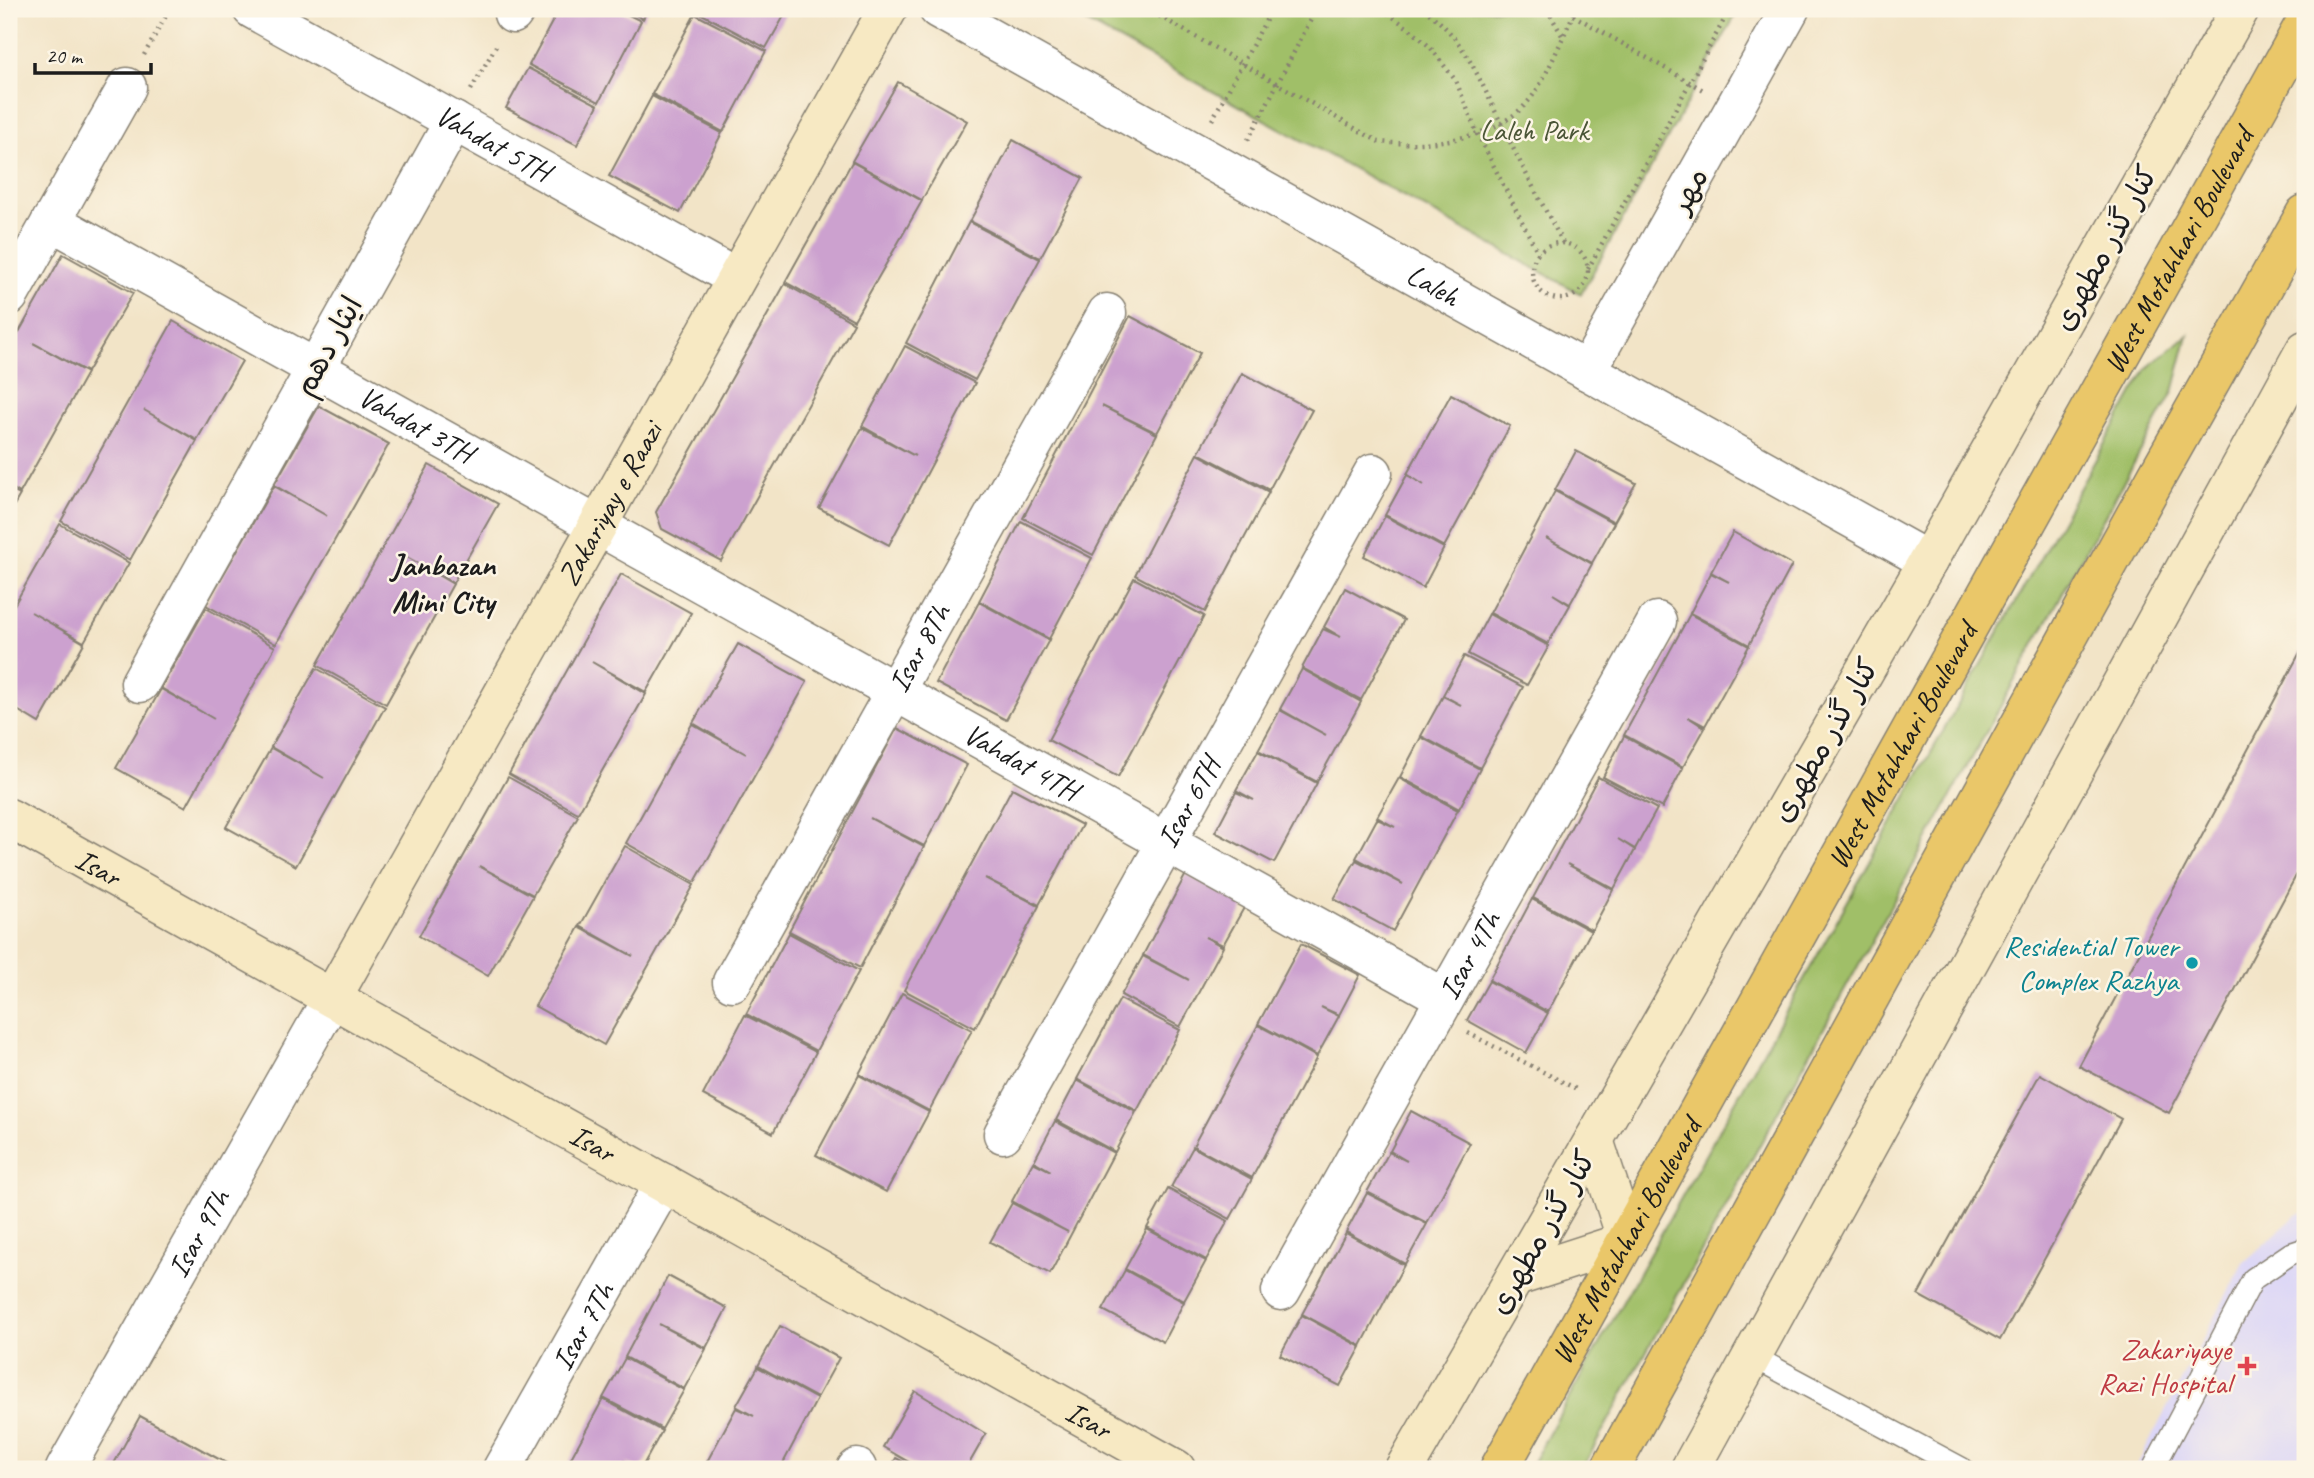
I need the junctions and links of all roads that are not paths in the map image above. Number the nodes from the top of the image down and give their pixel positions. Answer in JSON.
{"nodes":[{"id":1,"x":252,"y":9,"type":"edge"},
{"id":2,"x":887,"y":9,"type":"edge"},
{"id":3,"x":938,"y":9,"type":"edge"},
{"id":4,"x":1790,"y":9,"type":"edge"},
{"id":5,"x":2240,"y":9,"type":"edge"},
{"id":6,"x":2305,"y":23,"type":"edge"},
{"id":7,"x":127,"y":87,"type":"road end"},
{"id":8,"x":454,"y":121,"type":"junction"},
{"id":9,"x":2305,"y":214,"type":"edge"},
{"id":10,"x":51,"y":220,"type":"junction"},
{"id":11,"x":736,"y":278,"type":"junction"},
{"id":12,"x":9,"y":296,"type":"edge"},
{"id":13,"x":1107,"y":313,"type":"dead end"},
{"id":14,"x":2305,"y":350,"type":"edge"},
{"id":15,"x":316,"y":368,"type":"junction"},
{"id":16,"x":1587,"y":371,"type":"junction"},
{"id":17,"x":1373,"y":473,"type":"dead end"},
{"id":18,"x":597,"y":525,"type":"junction"},
{"id":19,"x":1928,"y":561,"type":"junction"},
{"id":20,"x":1657,"y":621,"type":"dead end"},
{"id":21,"x":140,"y":683,"type":"dead end"},
{"id":22,"x":895,"y":691,"type":"junction"},
{"id":23,"x":9,"y":818,"type":"edge"},
{"id":24,"x":1167,"y":842,"type":"junction"},
{"id":25,"x":732,"y":982,"type":"dead end"},
{"id":26,"x":332,"y":998,"type":"junction"},
{"id":27,"x":1441,"y":1007,"type":"junction"},
{"id":28,"x":1603,"y":1124,"type":"junction"},
{"id":29,"x":1003,"y":1134,"type":"dead end"},
{"id":30,"x":664,"y":1183,"type":"junction"},
{"id":31,"x":1626,"y":1241,"type":"junction"},
{"id":32,"x":2305,"y":1249,"type":"edge"},
{"id":33,"x":1516,"y":1277,"type":"junction"},
{"id":34,"x":1282,"y":1292,"type":"dead end"},
{"id":35,"x":1752,"y":1356,"type":"junction"},
{"id":36,"x":65,"y":1469,"type":"edge"},
{"id":37,"x":502,"y":1469,"type":"edge"},
{"id":38,"x":1176,"y":1469,"type":"edge"},
{"id":39,"x":1404,"y":1469,"type":"edge"},
{"id":40,"x":1499,"y":1469,"type":"edge"},
{"id":41,"x":1610,"y":1469,"type":"edge"},
{"id":42,"x":1690,"y":1469,"type":"edge"},
{"id":43,"x":1963,"y":1469,"type":"edge"},
{"id":44,"x":2153,"y":1469,"type":"edge"}],
"edges":[{"from":1,"to":8,"type":"street","name":"Vahdat 5TH"},
{"from":2,"to":11,"type":"street","name":"Zakariyay e Raazi"},
{"from":3,"to":16,"type":"street","name":"Laleh"},
{"from":4,"to":16,"type":"street","name":"مهر"},
{"from":5,"to":19,"type":"street","name":"کنار گذر مطهری"},
{"from":6,"to":31,"type":"main road","name":"West Motahhari Boulevard"},
{"from":7,"to":10,"type":"street"},
{"from":8,"to":11,"type":"street","name":"Vahdat 5TH"},
{"from":8,"to":15,"type":"street","name":"ایثار دهم"},
{"from":9,"to":41,"type":"main road"},
{"from":10,"to":12,"type":"street"},
{"from":10,"to":15,"type":"street","name":"Vahdat 3TH"},
{"from":11,"to":18,"type":"street","name":"Zakariyay e Raazi"},
{"from":13,"to":22,"type":"street","name":"Isar 8Th"},
{"from":14,"to":35,"type":"street"},
{"from":15,"to":18,"type":"street","name":"Vahdat 3TH"},
{"from":15,"to":21,"type":"street","name":"ایثار دهم"},
{"from":16,"to":19,"type":"street","name":"Laleh"},
{"from":17,"to":24,"type":"street","name":"Isar 6TH"},
{"from":18,"to":22,"type":"street","name":"Vahdat 4TH"},
{"from":18,"to":26,"type":"street","name":"Zakariyay e Raazi"},
{"from":19,"to":28,"type":"street","name":"کنار گذر مطهری"},
{"from":20,"to":27,"type":"street","name":"Isar 4Th"},
{"from":22,"to":24,"type":"street","name":"Vahdat 4TH"},
{"from":22,"to":25,"type":"street","name":"Isar 8Th"},
{"from":23,"to":26,"type":"street","name":"Isar"},
{"from":24,"to":27,"type":"street","name":"Vahdat 4TH"},
{"from":24,"to":29,"type":"street","name":"Isar 6TH"},
{"from":26,"to":30,"type":"street","name":"Isar"},
{"from":26,"to":36,"type":"street","name":"Isar 9Th"},
{"from":27,"to":34,"type":"street","name":"Isar 4Th"},
{"from":28,"to":31,"type":"street"},
{"from":28,"to":33,"type":"street","name":"کنار گذر مطهری"},
{"from":30,"to":37,"type":"street","name":"Isar 7Th"},
{"from":30,"to":38,"type":"street","name":"Isar"},
{"from":31,"to":33,"type":"street"},
{"from":31,"to":40,"type":"main road","name":"West Motahhari Boulevard"},
{"from":32,"to":44,"type":"lane"},
{"from":33,"to":39,"type":"street","name":"کنار گذر مطهری"},
{"from":35,"to":42,"type":"street"},
{"from":35,"to":43,"type":"lane"}]}
